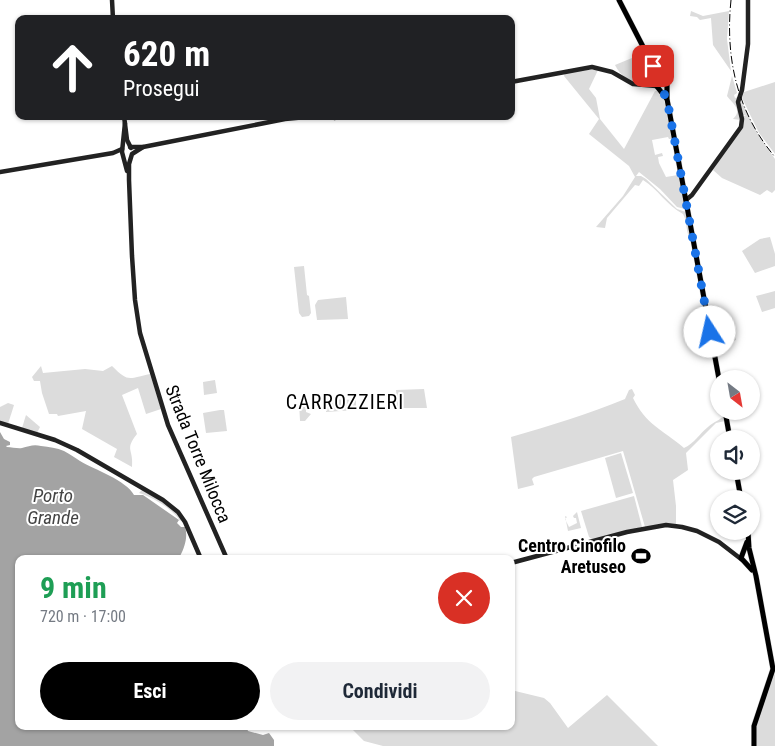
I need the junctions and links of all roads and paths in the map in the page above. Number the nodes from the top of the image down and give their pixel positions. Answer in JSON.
{"nodes":[{"id":1,"x":112,"y":0,"type":"edge"},
{"id":2,"x":619,"y":0,"type":"edge"},
{"id":3,"x":748,"y":0,"type":"edge"},
{"id":4,"x":113,"y":15,"type":"edge"},
{"id":5,"x":653,"y":66,"type":"junction"},
{"id":6,"x":662,"y":76,"type":"junction"},
{"id":7,"x":655,"y":79,"type":"junction"},
{"id":8,"x":515,"y":81,"type":"edge"},
{"id":9,"x":642,"y":84,"type":"junction"},
{"id":10,"x":666,"y":85,"type":"junction"},
{"id":11,"x":658,"y":87,"type":"junction"},
{"id":12,"x":667,"y":99,"type":"junction"},
{"id":13,"x":281,"y":120,"type":"edge"},
{"id":14,"x":124,"y":123,"type":"joint"},
{"id":15,"x":130,"y":147,"type":"junction"},
{"id":16,"x":143,"y":147,"type":"junction"},
{"id":17,"x":123,"y":152,"type":"junction"},
{"id":18,"x":132,"y":154,"type":"junction"},
{"id":19,"x":0,"y":172,"type":"edge"},
{"id":20,"x":129,"y":180,"type":"junction"},
{"id":21,"x":686,"y":200,"type":"junction"},
{"id":22,"x":717,"y":370,"type":"edge"},
{"id":23,"x":0,"y":423,"type":"edge"},
{"id":24,"x":747,"y":540,"type":"edge"},
{"id":25,"x":748,"y":540,"type":"edge"},
{"id":26,"x":727,"y":549,"type":"junction"},
{"id":27,"x":743,"y":552,"type":"junction"},
{"id":28,"x":199,"y":555,"type":"edge"},
{"id":29,"x":225,"y":555,"type":"edge"},
{"id":30,"x":751,"y":556,"type":"junction"},
{"id":31,"x":743,"y":560,"type":"junction"},
{"id":32,"x":515,"y":562,"type":"edge"},
{"id":33,"x":758,"y":584,"type":"junction"},
{"id":34,"x":754,"y":746,"type":"edge"}],
"edges":[{"from":1,"to":4,"type":"street"},
{"from":2,"to":5,"type":"main road"},
{"from":3,"to":21,"type":"street"},
{"from":5,"to":6,"type":"main road"},
{"from":5,"to":7,"type":"main road"},
{"from":6,"to":7,"type":"main road"},
{"from":6,"to":10,"type":"main road"},
{"from":7,"to":9,"type":"street"},
{"from":7,"to":11,"type":"main road"},
{"from":8,"to":9,"type":"street"},
{"from":9,"to":11,"type":"street"},
{"from":10,"to":11,"type":"main road"},
{"from":10,"to":12,"type":"main road"},
{"from":11,"to":12,"type":"main road"},
{"from":12,"to":21,"type":"main road"},
{"from":13,"to":16,"type":"street"},
{"from":14,"to":15,"type":"street"},
{"from":14,"to":17,"type":"street"},
{"from":15,"to":16,"type":"street"},
{"from":15,"to":17,"type":"street"},
{"from":15,"to":18,"type":"street"},
{"from":16,"to":18,"type":"street"},
{"from":17,"to":18,"type":"street"},
{"from":17,"to":19,"type":"street"},
{"from":17,"to":20,"type":"street"},
{"from":18,"to":20,"type":"street"},
{"from":20,"to":29,"type":"street","name":"Strada Torre Milocca"},
{"from":21,"to":22,"type":"main road"},
{"from":23,"to":28,"type":"street"},
{"from":24,"to":27,"type":"main road"},
{"from":25,"to":30,"type":"main road"},
{"from":26,"to":27,"type":"street"},
{"from":26,"to":31,"type":"street"},
{"from":26,"to":32,"type":"street"},
{"from":27,"to":30,"type":"main road"},
{"from":27,"to":31,"type":"main road"},
{"from":30,"to":31,"type":"main road"},
{"from":30,"to":33,"type":"main road"},
{"from":31,"to":33,"type":"main road"},
{"from":33,"to":34,"type":"main road"}]}
